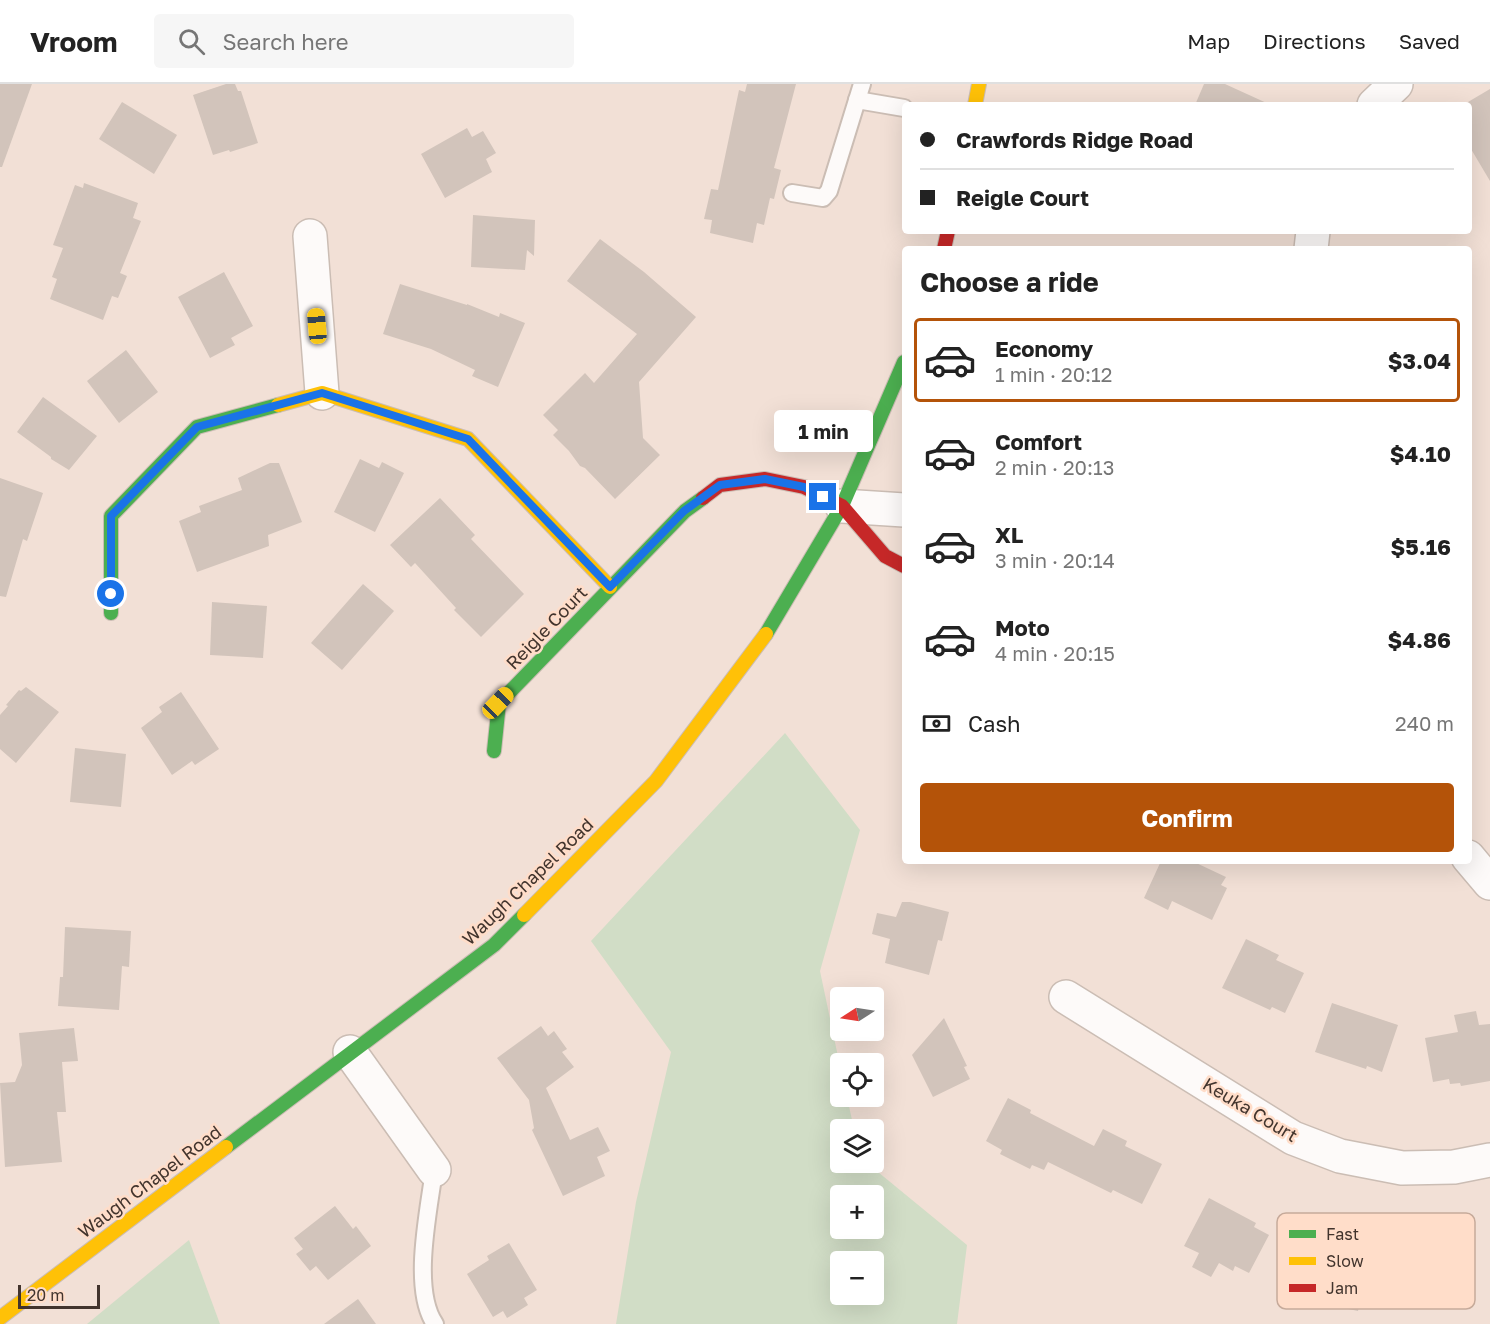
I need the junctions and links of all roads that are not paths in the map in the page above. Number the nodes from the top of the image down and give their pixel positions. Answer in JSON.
{"nodes":[{"id":1,"x":979,"y":84,"type":"edge"},
{"id":2,"x":1396,"y":84,"type":"edge"},
{"id":3,"x":859,"y":92,"type":"edge"},
{"id":4,"x":976,"y":102,"type":"edge"},
{"id":5,"x":1377,"y":102,"type":"edge"},
{"id":6,"x":902,"y":107,"type":"edge"},
{"id":7,"x":792,"y":193,"type":"dead end"},
{"id":8,"x":310,"y":237,"type":"dead end"},
{"id":9,"x":902,"y":367,"type":"edge"},
{"id":10,"x":322,"y":393,"type":"junction"},
{"id":11,"x":842,"y":506,"type":"junction"},
{"id":12,"x":902,"y":510,"type":"edge"},
{"id":13,"x":902,"y":565,"type":"edge"},
{"id":14,"x":610,"y":587,"type":"junction"},
{"id":15,"x":111,"y":614,"type":"dead end"},
{"id":16,"x":494,"y":751,"type":"dead end"},
{"id":17,"x":1472,"y":862,"type":"edge"},
{"id":18,"x":1490,"y":883,"type":"edge"},
{"id":19,"x":1066,"y":997,"type":"dead end"},
{"id":20,"x":351,"y":1052,"type":"junction"},
{"id":21,"x":1490,"y":1160,"type":"edge"},
{"id":22,"x":434,"y":1170,"type":"joint"},
{"id":23,"x":2,"y":1312,"type":"edge"},
{"id":24,"x":435,"y":1324,"type":"edge"}],
"edges":[{"from":1,"to":4,"type":"main road"},
{"from":2,"to":5,"type":"street"},
{"from":3,"to":6,"type":"lane"},
{"from":3,"to":7,"type":"lane"},
{"from":8,"to":10,"type":"street"},
{"from":9,"to":11,"type":"main road","name":"Waugh Chapel Road"},
{"from":10,"to":14,"type":"main road"},
{"from":10,"to":15,"type":"main road"},
{"from":11,"to":12,"type":"street"},
{"from":11,"to":13,"type":"main road"},
{"from":11,"to":14,"type":"main road","name":"Reigle Court"},
{"from":11,"to":20,"type":"main road","name":"Waugh Chapel Road"},
{"from":14,"to":16,"type":"main road","name":"Reigle Court"},
{"from":17,"to":18,"type":"street"},
{"from":19,"to":21,"type":"street","name":"Keuka Court"},
{"from":20,"to":22,"type":"street"},
{"from":20,"to":23,"type":"main road","name":"Waugh Chapel Road"},
{"from":22,"to":24,"type":"lane"}]}
